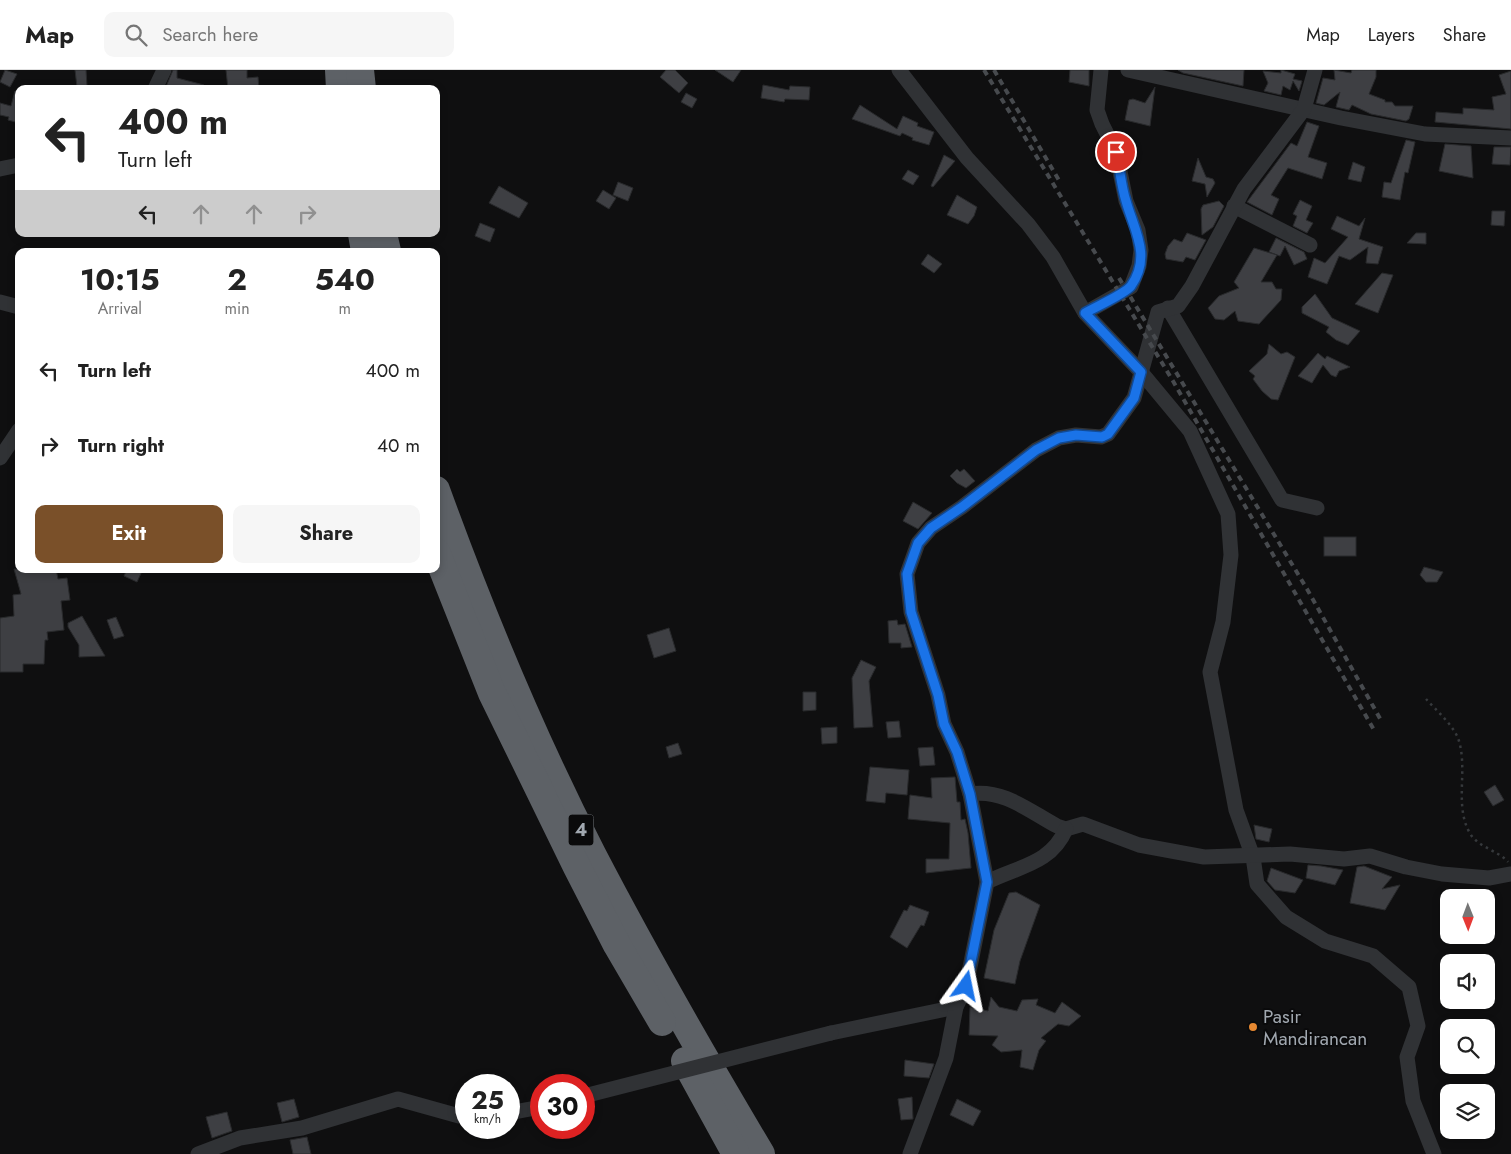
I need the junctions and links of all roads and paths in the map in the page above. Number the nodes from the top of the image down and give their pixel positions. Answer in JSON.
{"nodes":[{"id":1,"x":164,"y":70,"type":"edge"},
{"id":2,"x":339,"y":70,"type":"edge"},
{"id":3,"x":360,"y":70,"type":"edge"},
{"id":4,"x":899,"y":70,"type":"edge"},
{"id":5,"x":1101,"y":70,"type":"edge"},
{"id":6,"x":1128,"y":70,"type":"edge"},
{"id":7,"x":1315,"y":70,"type":"edge"},
{"id":8,"x":157,"y":85,"type":"edge"},
{"id":9,"x":340,"y":85,"type":"edge"},
{"id":10,"x":362,"y":85,"type":"edge"},
{"id":11,"x":1304,"y":108,"type":"junction"},
{"id":12,"x":1511,"y":138,"type":"edge"},
{"id":13,"x":15,"y":166,"type":"edge"},
{"id":14,"x":0,"y":169,"type":"edge"},
{"id":15,"x":1234,"y":206,"type":"junction"},
{"id":16,"x":1310,"y":245,"type":"dead end"},
{"id":17,"x":0,"y":302,"type":"edge"},
{"id":18,"x":15,"y":306,"type":"edge"},
{"id":19,"x":1168,"y":308,"type":"junction"},
{"id":20,"x":1085,"y":313,"type":"junction"},
{"id":21,"x":1141,"y":372,"type":"junction"},
{"id":22,"x":15,"y":436,"type":"edge"},
{"id":23,"x":0,"y":458,"type":"edge"},
{"id":24,"x":440,"y":501,"type":"edge"},
{"id":25,"x":1317,"y":508,"type":"dead end"},
{"id":26,"x":440,"y":562,"type":"edge"},
{"id":27,"x":1426,"y":699,"type":"dead end"},
{"id":28,"x":970,"y":794,"type":"junction"},
{"id":29,"x":1066,"y":829,"type":"junction"},
{"id":30,"x":1253,"y":857,"type":"junction"},
{"id":31,"x":1511,"y":865,"type":"edge"},
{"id":32,"x":1511,"y":874,"type":"edge"},
{"id":33,"x":987,"y":882,"type":"junction"},
{"id":34,"x":956,"y":1008,"type":"junction"},
{"id":35,"x":595,"y":1093,"type":"edge"},
{"id":36,"x":455,"y":1115,"type":"edge"},
{"id":37,"x":198,"y":1154,"type":"edge"},
{"id":38,"x":736,"y":1154,"type":"edge"},
{"id":39,"x":761,"y":1154,"type":"edge"},
{"id":40,"x":910,"y":1154,"type":"edge"},
{"id":41,"x":1434,"y":1154,"type":"edge"}],
"edges":[{"from":1,"to":8,"type":"street"},
{"from":2,"to":9,"type":"highway"},
{"from":3,"to":10,"type":"highway"},
{"from":4,"to":20,"type":"street"},
{"from":5,"to":20,"type":"street"},
{"from":6,"to":11,"type":"street"},
{"from":7,"to":11,"type":"street"},
{"from":11,"to":12,"type":"street"},
{"from":11,"to":15,"type":"street"},
{"from":13,"to":14,"type":"street"},
{"from":15,"to":16,"type":"street"},
{"from":15,"to":19,"type":"street"},
{"from":17,"to":18,"type":"street"},
{"from":19,"to":21,"type":"street"},
{"from":19,"to":25,"type":"street"},
{"from":20,"to":21,"type":"street"},
{"from":21,"to":28,"type":"street"},
{"from":21,"to":30,"type":"street"},
{"from":22,"to":23,"type":"street"},
{"from":24,"to":39,"type":"highway","number":"4"},
{"from":26,"to":38,"type":"highway","number":"4"},
{"from":27,"to":31,"type":"path"},
{"from":28,"to":29,"type":"street"},
{"from":28,"to":33,"type":"street"},
{"from":29,"to":30,"type":"street"},
{"from":29,"to":33,"type":"street"},
{"from":30,"to":32,"type":"street"},
{"from":30,"to":41,"type":"street"},
{"from":33,"to":34,"type":"street"},
{"from":34,"to":35,"type":"street","bridge":true},
{"from":34,"to":40,"type":"street"},
{"from":36,"to":37,"type":"street"}]}
